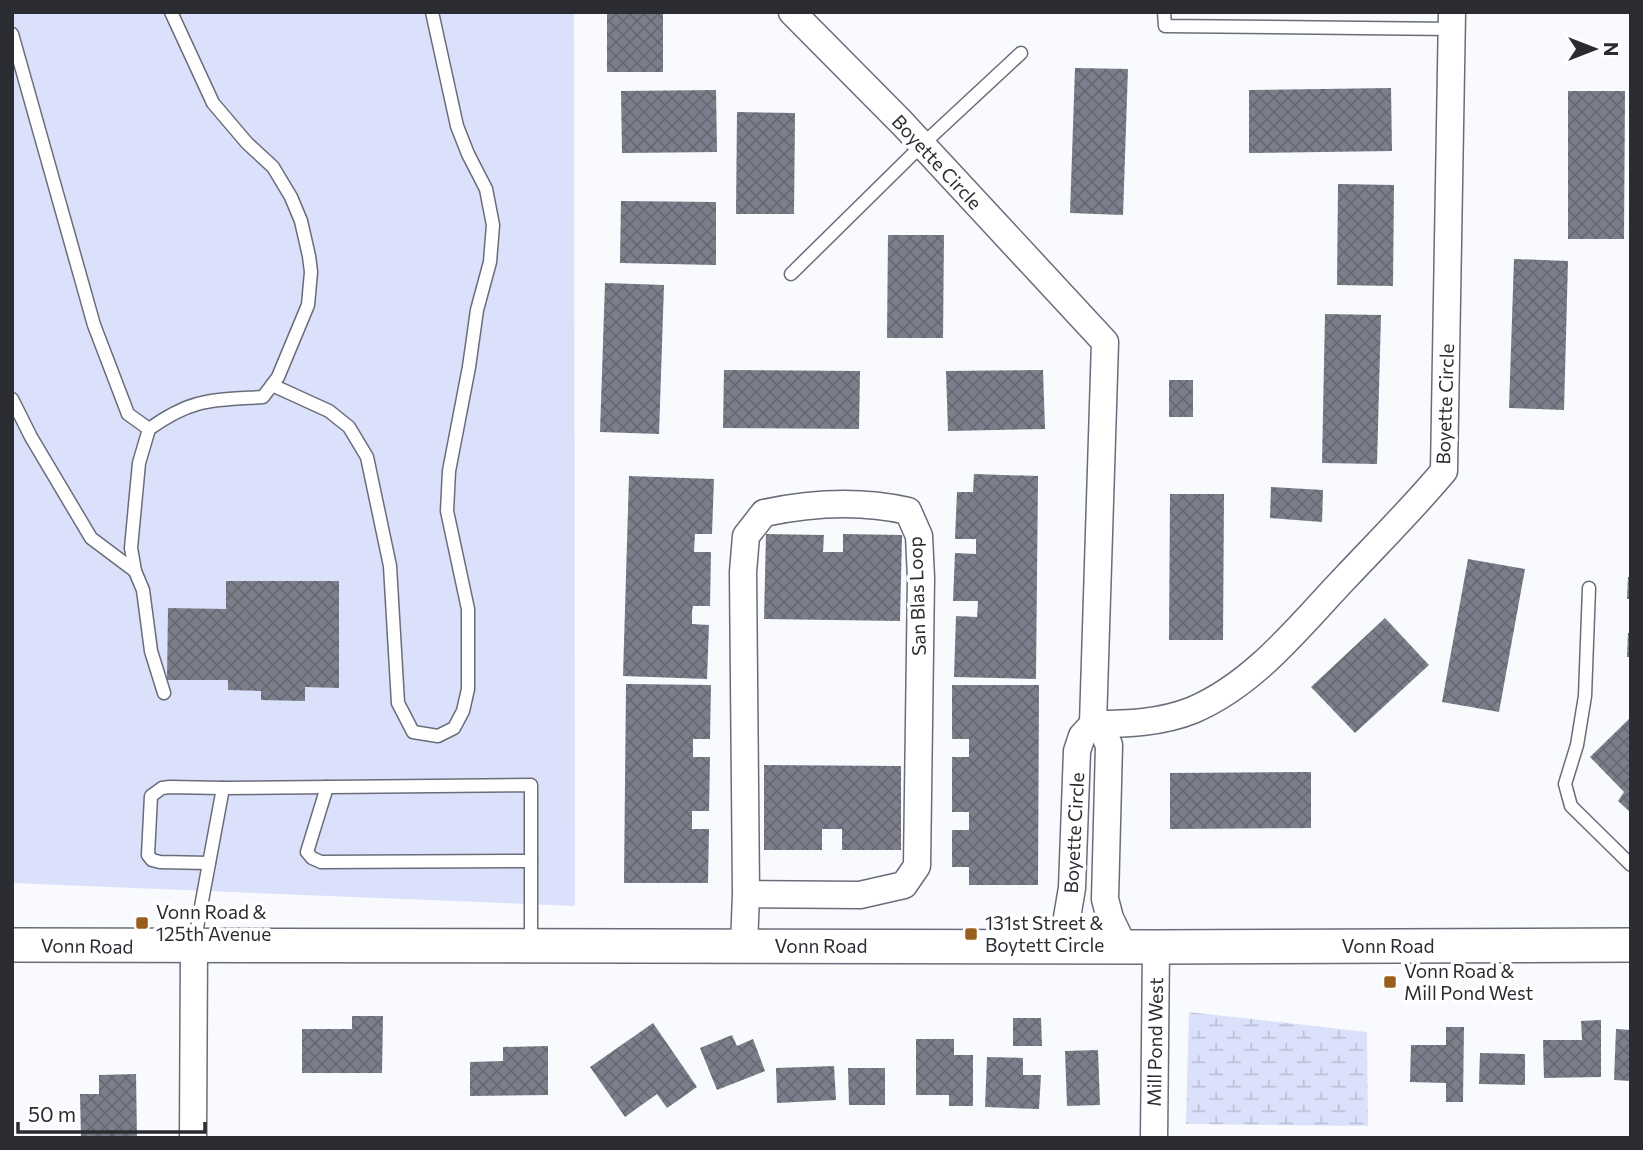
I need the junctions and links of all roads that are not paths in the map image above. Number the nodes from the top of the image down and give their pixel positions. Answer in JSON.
{"nodes":[{"id":1,"x":171,"y":12,"type":"edge"},
{"id":2,"x":432,"y":12,"type":"edge"},
{"id":3,"x":792,"y":12,"type":"edge"},
{"id":4,"x":1164,"y":12,"type":"edge"},
{"id":5,"x":1452,"y":21,"type":"edge"},
{"id":6,"x":12,"y":34,"type":"edge"},
{"id":7,"x":1021,"y":53,"type":"dead end"},
{"id":8,"x":922,"y":145,"type":"junction"},
{"id":9,"x":791,"y":274,"type":"dead end"},
{"id":10,"x":272,"y":385,"type":"junction"},
{"id":11,"x":12,"y":399,"type":"edge"},
{"id":12,"x":149,"y":429,"type":"junction"},
{"id":13,"x":135,"y":571,"type":"junction"},
{"id":14,"x":1589,"y":588,"type":"dead end"},
{"id":15,"x":164,"y":693,"type":"dead end"},
{"id":16,"x":1093,"y":724,"type":"junction"},
{"id":17,"x":327,"y":787,"type":"junction"},
{"id":18,"x":223,"y":788,"type":"junction"},
{"id":19,"x":531,"y":861,"type":"junction"},
{"id":20,"x":209,"y":863,"type":"junction"},
{"id":21,"x":1631,"y":864,"type":"edge"},
{"id":22,"x":746,"y":894,"type":"junction"},
{"id":23,"x":12,"y":945,"type":"edge"},
{"id":24,"x":1631,"y":945,"type":"edge"},
{"id":25,"x":531,"y":946,"type":"junction"},
{"id":26,"x":744,"y":946,"type":"junction"},
{"id":27,"x":194,"y":947,"type":"junction"},
{"id":28,"x":1062,"y":947,"type":"junction"},
{"id":29,"x":1140,"y":947,"type":"junction"},
{"id":30,"x":193,"y":1138,"type":"edge"},
{"id":31,"x":1154,"y":1138,"type":"edge"}],
"edges":[{"from":1,"to":10,"type":"lane"},
{"from":2,"to":10,"type":"lane"},
{"from":3,"to":8,"type":"street","name":"Boyette Circle"},
{"from":4,"to":5,"type":"lane"},
{"from":5,"to":16,"type":"street","name":"Boyette Circle"},
{"from":6,"to":12,"type":"lane"},
{"from":7,"to":8,"type":"lane"},
{"from":8,"to":9,"type":"lane"},
{"from":8,"to":16,"type":"street","name":"Boyette Circle"},
{"from":10,"to":12,"type":"lane"},
{"from":11,"to":13,"type":"lane"},
{"from":12,"to":13,"type":"lane"},
{"from":13,"to":15,"type":"lane"},
{"from":14,"to":21,"type":"lane"},
{"from":16,"to":28,"type":"street","name":"Boyette Circle"},
{"from":16,"to":29,"type":"street","name":"Boyette Circle"},
{"from":17,"to":18,"type":"lane"},
{"from":17,"to":19,"type":"lane"},
{"from":17,"to":19,"type":"lane"},
{"from":18,"to":20,"type":"lane"},
{"from":18,"to":20,"type":"lane"},
{"from":19,"to":25,"type":"lane"},
{"from":20,"to":27,"type":"lane"},
{"from":22,"to":22,"type":"street","name":"San Blas Loop"},
{"from":22,"to":26,"type":"street","name":"San Blas Loop"},
{"from":23,"to":27,"type":"street","name":"Vonn Road"},
{"from":24,"to":29,"type":"street","name":"Vonn Road"},
{"from":25,"to":26,"type":"street","name":"Vonn Road"},
{"from":25,"to":27,"type":"street","name":"Vonn Road"},
{"from":26,"to":28,"type":"street","name":"Vonn Road"},
{"from":27,"to":30,"type":"street"},
{"from":28,"to":29,"type":"street","name":"Vonn Road"},
{"from":29,"to":31,"type":"street","name":"Mill Pond West"}]}
